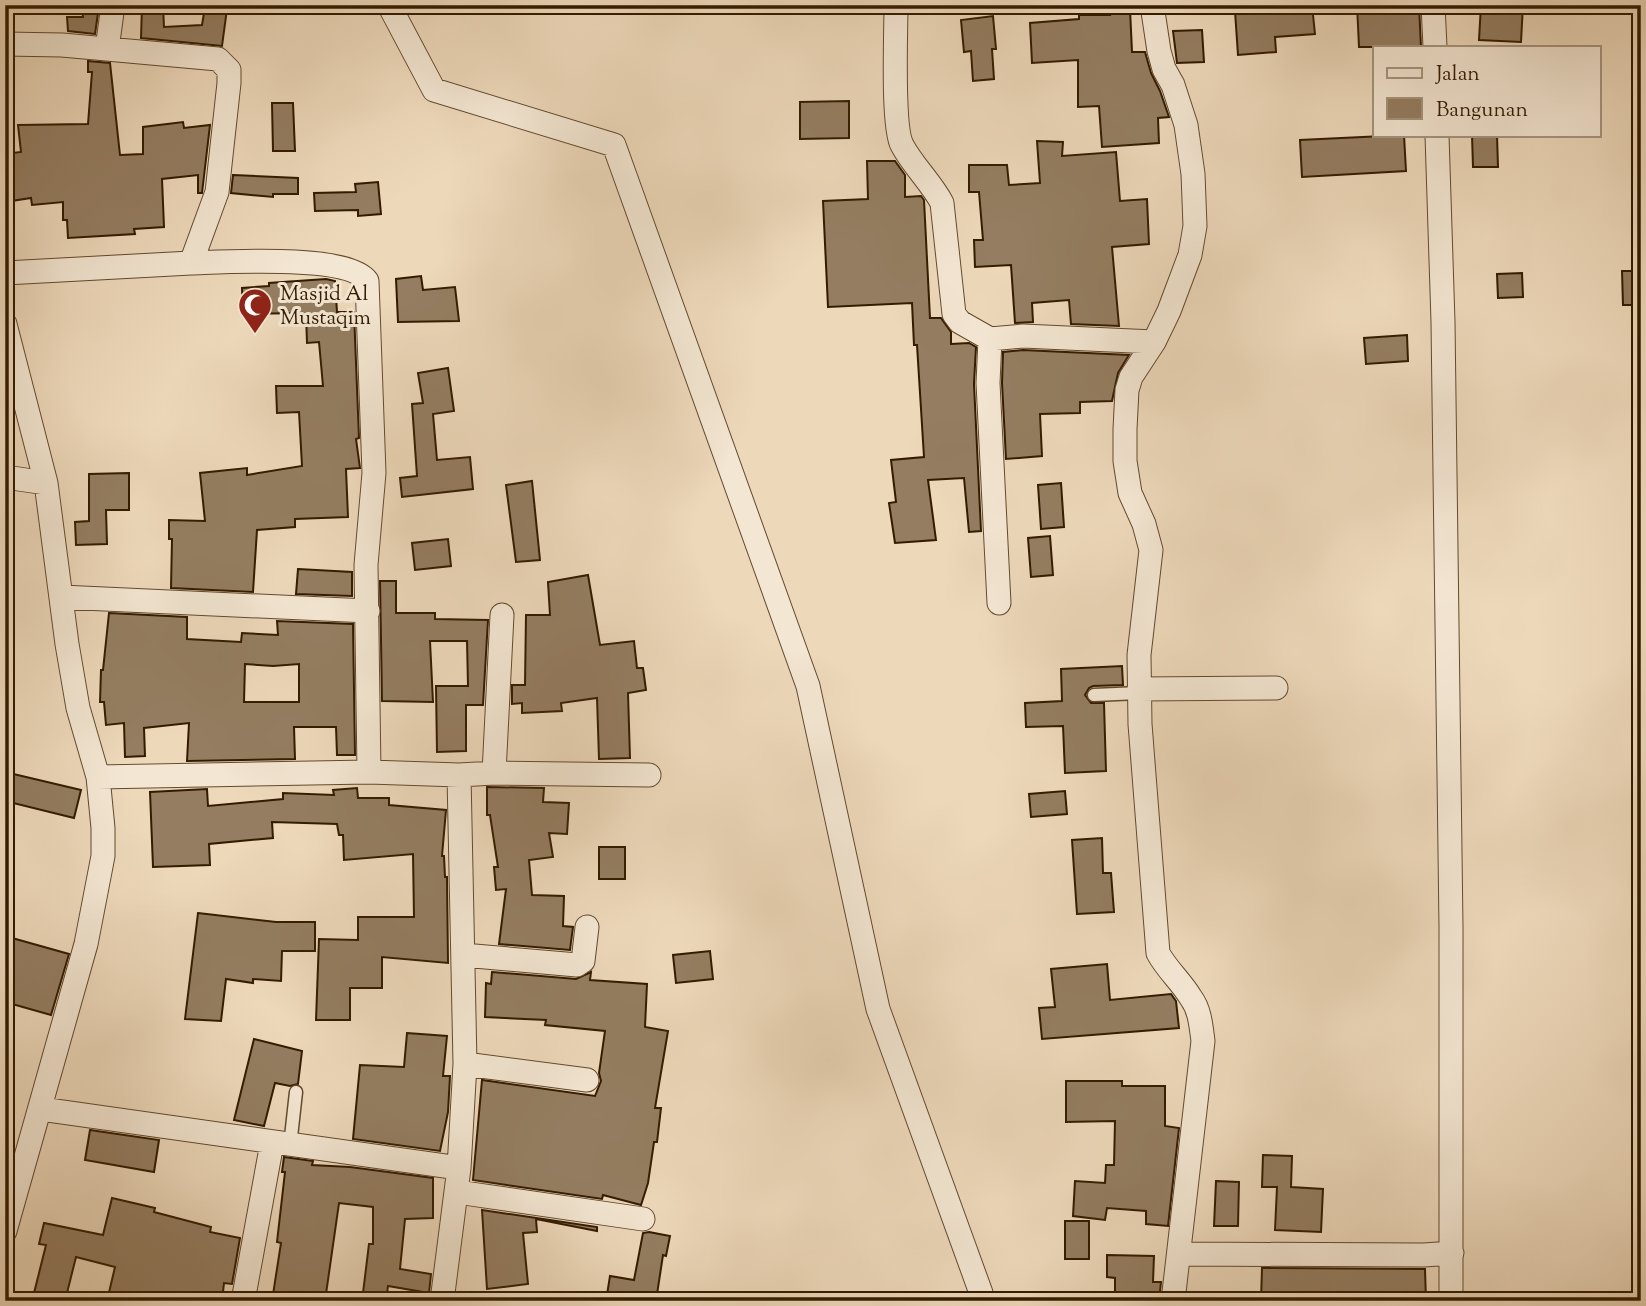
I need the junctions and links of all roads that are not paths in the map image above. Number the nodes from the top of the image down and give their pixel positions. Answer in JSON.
{"nodes":[{"id":1,"x":113,"y":5,"type":"edge"},
{"id":2,"x":389,"y":5,"type":"edge"},
{"id":3,"x":897,"y":5,"type":"edge"},
{"id":4,"x":1152,"y":5,"type":"edge"},
{"id":5,"x":1433,"y":5,"type":"edge"},
{"id":6,"x":5,"y":44,"type":"edge"},
{"id":7,"x":1435,"y":46,"type":"edge"},
{"id":8,"x":107,"y":49,"type":"junction"},
{"id":9,"x":1437,"y":136,"type":"edge"},
{"id":10,"x":191,"y":263,"type":"junction"},
{"id":11,"x":5,"y":273,"type":"edge"},
{"id":12,"x":5,"y":324,"type":"edge"},
{"id":13,"x":990,"y":339,"type":"junction"},
{"id":14,"x":1154,"y":342,"type":"junction"},
{"id":15,"x":5,"y":477,"type":"edge"},
{"id":16,"x":46,"y":483,"type":"junction"},
{"id":17,"x":61,"y":597,"type":"junction"},
{"id":18,"x":999,"y":603,"type":"dead end"},
{"id":19,"x":368,"y":611,"type":"junction"},
{"id":20,"x":502,"y":615,"type":"dead end"},
{"id":21,"x":1276,"y":688,"type":"dead end"},
{"id":22,"x":1139,"y":691,"type":"junction"},
{"id":23,"x":1094,"y":695,"type":"dead end"},
{"id":24,"x":369,"y":772,"type":"junction"},
{"id":25,"x":494,"y":773,"type":"junction"},
{"id":26,"x":459,"y":775,"type":"junction"},
{"id":27,"x":649,"y":775,"type":"dead end"},
{"id":28,"x":98,"y":777,"type":"junction"},
{"id":29,"x":587,"y":927,"type":"dead end"},
{"id":30,"x":463,"y":955,"type":"junction"},
{"id":31,"x":465,"y":1064,"type":"junction"},
{"id":32,"x":587,"y":1080,"type":"dead end"},
{"id":33,"x":296,"y":1092,"type":"dead end"},
{"id":34,"x":41,"y":1109,"type":"junction"},
{"id":35,"x":281,"y":1144,"type":"junction"},
{"id":36,"x":459,"y":1168,"type":"junction"},
{"id":37,"x":457,"y":1192,"type":"junction"},
{"id":38,"x":643,"y":1219,"type":"dead end"},
{"id":39,"x":5,"y":1231,"type":"edge"},
{"id":40,"x":1452,"y":1253,"type":"junction"},
{"id":41,"x":1180,"y":1254,"type":"junction"},
{"id":42,"x":243,"y":1301,"type":"edge"},
{"id":43,"x":442,"y":1301,"type":"edge"},
{"id":44,"x":977,"y":1301,"type":"edge"},
{"id":45,"x":1173,"y":1301,"type":"edge"},
{"id":46,"x":1451,"y":1301,"type":"edge"}],
"edges":[{"from":1,"to":8,"type":"street"},
{"from":2,"to":44,"type":"street"},
{"from":3,"to":13,"type":"street"},
{"from":4,"to":14,"type":"street"},
{"from":5,"to":7,"type":"street"},
{"from":6,"to":8,"type":"street"},
{"from":8,"to":10,"type":"street"},
{"from":9,"to":40,"type":"street"},
{"from":10,"to":11,"type":"street"},
{"from":10,"to":19,"type":"street"},
{"from":12,"to":16,"type":"street"},
{"from":13,"to":14,"type":"street"},
{"from":13,"to":18,"type":"street"},
{"from":14,"to":22,"type":"street"},
{"from":15,"to":16,"type":"street"},
{"from":16,"to":17,"type":"street"},
{"from":17,"to":19,"type":"street"},
{"from":17,"to":28,"type":"street"},
{"from":19,"to":24,"type":"street"},
{"from":20,"to":25,"type":"street"},
{"from":21,"to":22,"type":"street"},
{"from":22,"to":23,"type":"lane"},
{"from":22,"to":41,"type":"street"},
{"from":24,"to":26,"type":"street"},
{"from":24,"to":28,"type":"street"},
{"from":25,"to":26,"type":"street"},
{"from":25,"to":27,"type":"street"},
{"from":26,"to":30,"type":"street"},
{"from":28,"to":34,"type":"street"},
{"from":29,"to":30,"type":"street"},
{"from":30,"to":31,"type":"street"},
{"from":31,"to":32,"type":"street"},
{"from":31,"to":36,"type":"street"},
{"from":33,"to":35,"type":"lane"},
{"from":34,"to":35,"type":"street"},
{"from":34,"to":39,"type":"street"},
{"from":35,"to":36,"type":"street"},
{"from":35,"to":42,"type":"street"},
{"from":36,"to":37,"type":"street"},
{"from":37,"to":38,"type":"street"},
{"from":37,"to":43,"type":"street"},
{"from":40,"to":41,"type":"street"},
{"from":40,"to":46,"type":"street"},
{"from":41,"to":45,"type":"street"}]}
